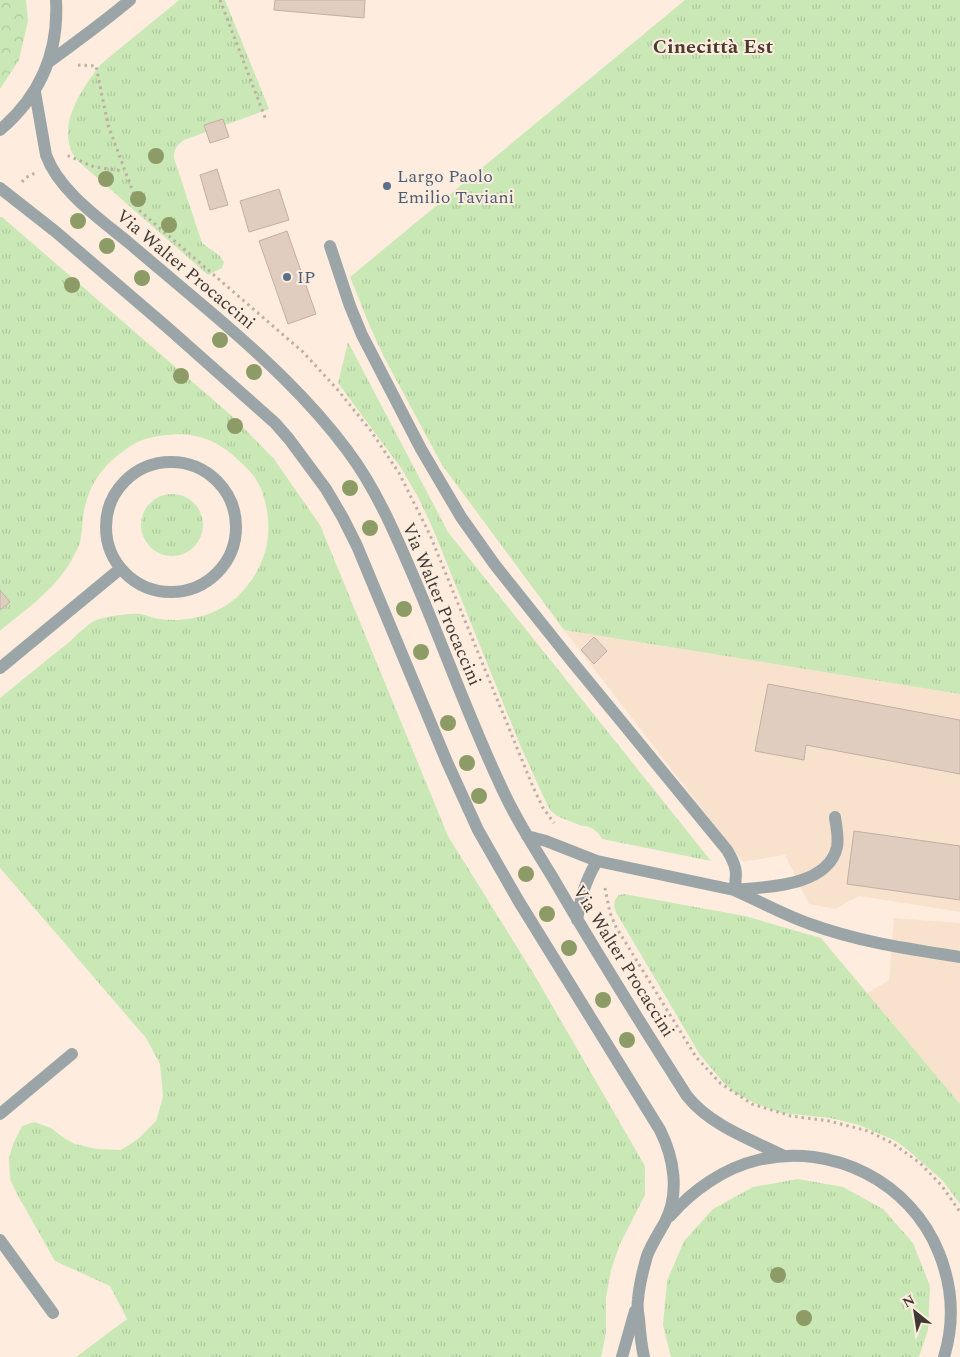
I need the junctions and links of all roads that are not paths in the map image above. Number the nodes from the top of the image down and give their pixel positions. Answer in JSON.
{"nodes":[{"id":1,"x":56,"y":0,"type":"edge"},
{"id":2,"x":130,"y":0,"type":"edge"},
{"id":3,"x":49,"y":62,"type":"junction"},
{"id":4,"x":34,"y":92,"type":"junction"},
{"id":5,"x":0,"y":130,"type":"edge"},
{"id":6,"x":0,"y":188,"type":"edge"},
{"id":7,"x":330,"y":246,"type":"dead end"},
{"id":8,"x":120,"y":568,"type":"junction"},
{"id":9,"x":0,"y":668,"type":"edge"},
{"id":10,"x":835,"y":817,"type":"dead end"},
{"id":11,"x":527,"y":836,"type":"junction"},
{"id":12,"x":597,"y":861,"type":"junction"},
{"id":13,"x":734,"y":890,"type":"junction"},
{"id":14,"x":577,"y":920,"type":"junction"},
{"id":15,"x":960,"y":957,"type":"edge"},
{"id":16,"x":72,"y":1054,"type":"dead end"},
{"id":17,"x":0,"y":1114,"type":"edge"},
{"id":18,"x":784,"y":1156,"type":"junction"},
{"id":19,"x":665,"y":1222,"type":"junction"},
{"id":20,"x":0,"y":1240,"type":"edge"},
{"id":21,"x":637,"y":1302,"type":"junction"},
{"id":22,"x":53,"y":1313,"type":"dead end"},
{"id":23,"x":622,"y":1357,"type":"edge"},
{"id":24,"x":644,"y":1357,"type":"edge"},
{"id":25,"x":944,"y":1357,"type":"edge"}],
"edges":[{"from":1,"to":3,"type":"street"},
{"from":2,"to":3,"type":"street"},
{"from":3,"to":4,"type":"street"},
{"from":4,"to":5,"type":"street"},
{"from":4,"to":11,"type":"street","name":"Via Walter Procaccini"},
{"from":6,"to":19,"type":"street","name":"Via Walter Procaccini"},
{"from":7,"to":13,"type":"street"},
{"from":8,"to":8,"type":"street"},
{"from":8,"to":9,"type":"street"},
{"from":10,"to":13,"type":"street"},
{"from":11,"to":12,"type":"street"},
{"from":11,"to":14,"type":"street","name":"Via Walter Procaccini"},
{"from":12,"to":13,"type":"street"},
{"from":12,"to":14,"type":"street"},
{"from":13,"to":15,"type":"street"},
{"from":14,"to":18,"type":"street","name":"Via Walter Procaccini"},
{"from":16,"to":17,"type":"street"},
{"from":18,"to":19,"type":"street","name":"Via Walter Procaccini"},
{"from":18,"to":25,"type":"street","name":"Via Walter Procaccini"},
{"from":19,"to":21,"type":"street","name":"Via Walter Procaccini"},
{"from":20,"to":22,"type":"street"},
{"from":21,"to":23,"type":"street"},
{"from":21,"to":24,"type":"street","name":"Via Walter Procaccini"}]}
